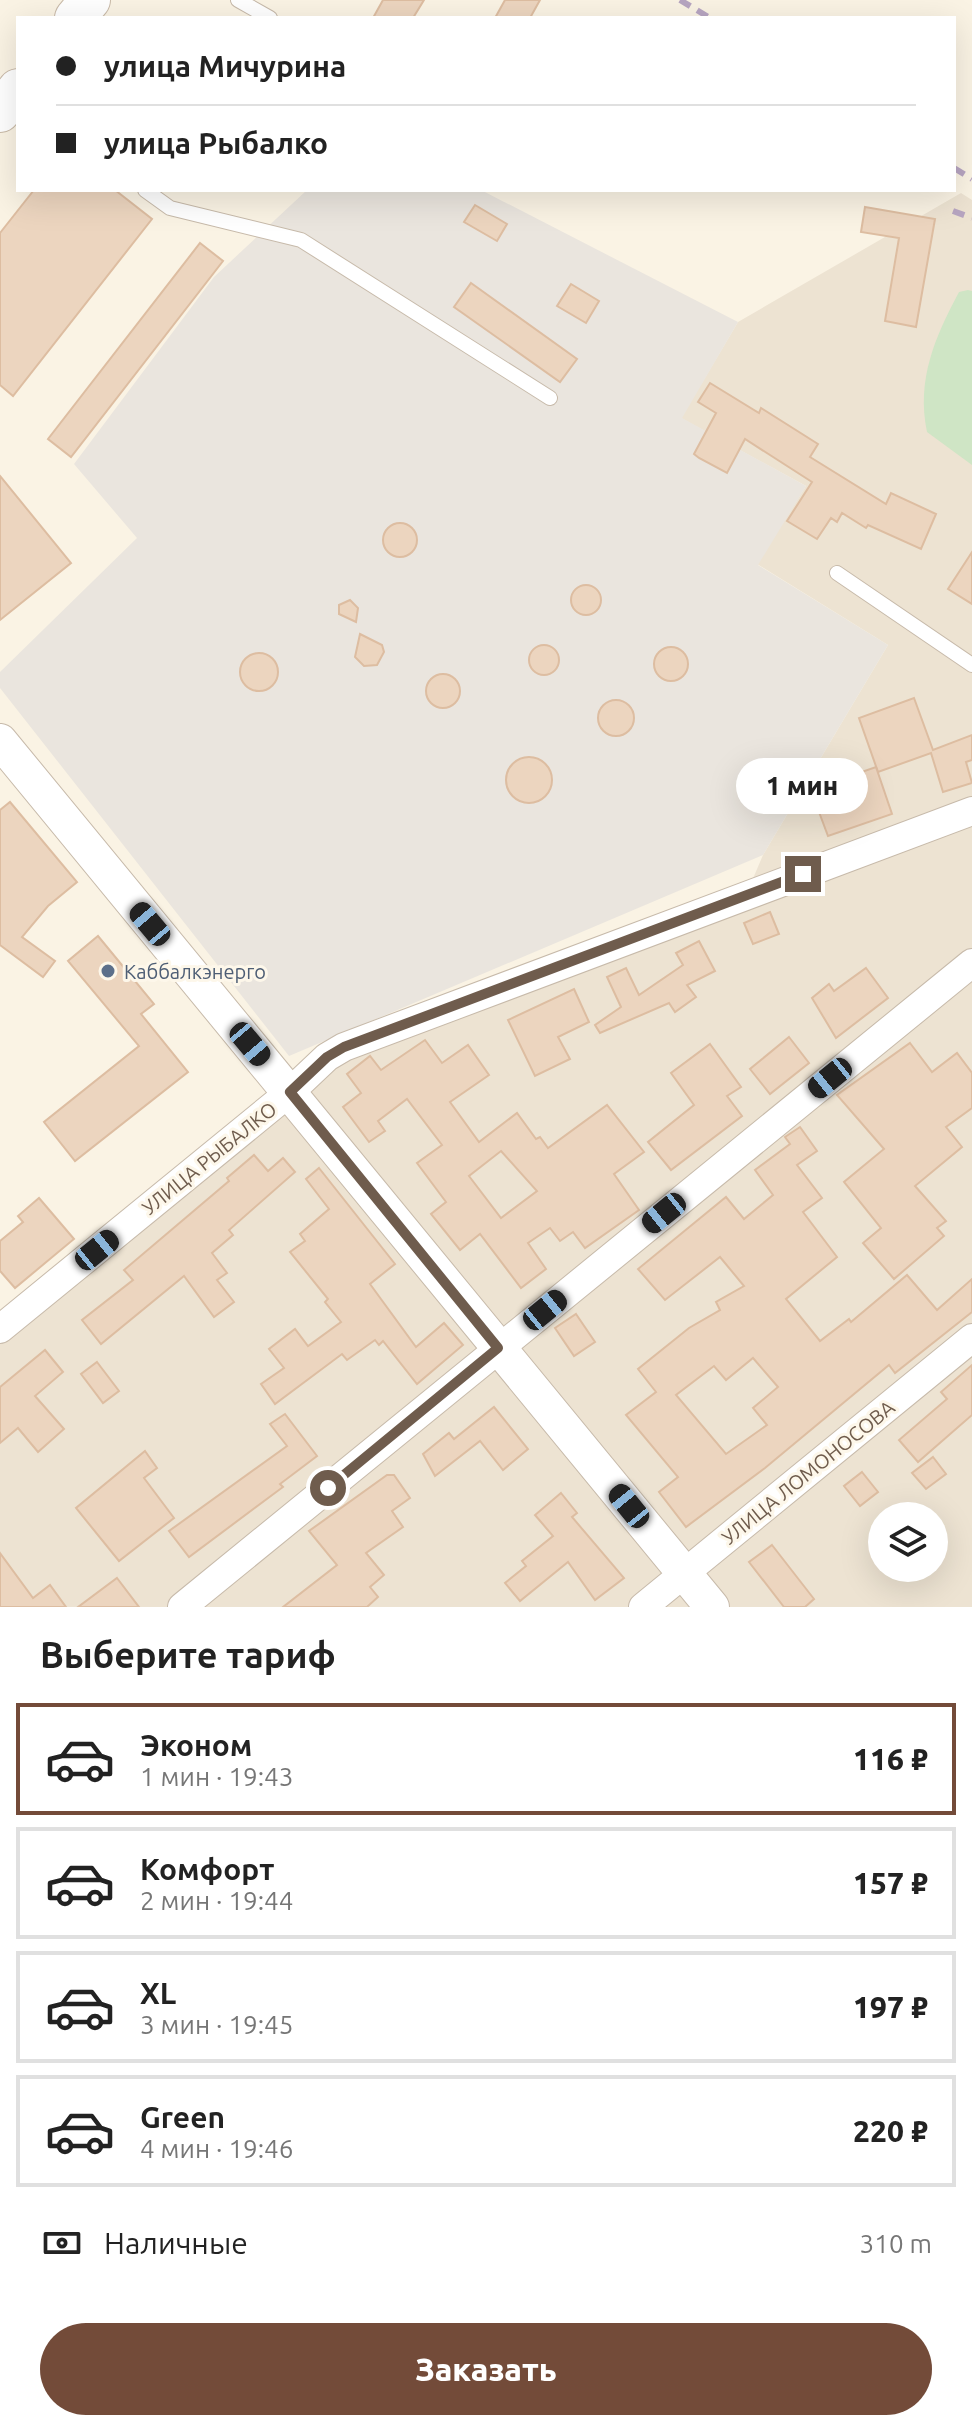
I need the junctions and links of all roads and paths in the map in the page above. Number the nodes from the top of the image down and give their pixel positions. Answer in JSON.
{"nodes":[{"id":1,"x":90,"y":0,"type":"edge"},
{"id":2,"x":238,"y":0,"type":"edge"},
{"id":3,"x":77,"y":16,"type":"edge"},
{"id":4,"x":266,"y":16,"type":"edge"},
{"id":5,"x":148,"y":192,"type":"edge"},
{"id":6,"x":550,"y":398,"type":"dead end"},
{"id":7,"x":837,"y":573,"type":"dead end"},
{"id":8,"x":972,"y":665,"type":"edge"},
{"id":9,"x":0,"y":741,"type":"edge"},
{"id":10,"x":972,"y":811,"type":"edge"},
{"id":11,"x":972,"y":963,"type":"edge"},
{"id":12,"x":290,"y":1092,"type":"junction"},
{"id":13,"x":0,"y":1329,"type":"edge"},
{"id":14,"x":972,"y":1338,"type":"edge"},
{"id":15,"x":498,"y":1348,"type":"junction"},
{"id":16,"x":685,"y":1573,"type":"junction"},
{"id":17,"x":182,"y":1607,"type":"edge"},
{"id":18,"x":643,"y":1607,"type":"edge"},
{"id":19,"x":712,"y":1607,"type":"edge"}],
"edges":[{"from":1,"to":3,"type":"main road"},
{"from":2,"to":4,"type":"lane"},
{"from":5,"to":6,"type":"lane"},
{"from":7,"to":8,"type":"lane"},
{"from":9,"to":12,"type":"street"},
{"from":10,"to":12,"type":"street","name":"УЛИЦА РЫБАЛКО"},
{"from":11,"to":15,"type":"street"},
{"from":12,"to":13,"type":"street","name":"УЛИЦА РЫБАЛКО"},
{"from":12,"to":15,"type":"street"},
{"from":14,"to":16,"type":"street","name":"УЛИЦА ЛОМОНОСОВА"},
{"from":15,"to":16,"type":"street"},
{"from":15,"to":17,"type":"street"},
{"from":16,"to":18,"type":"street","name":"УЛИЦА ЛОМОНОСОВА"},
{"from":16,"to":19,"type":"street"}]}
